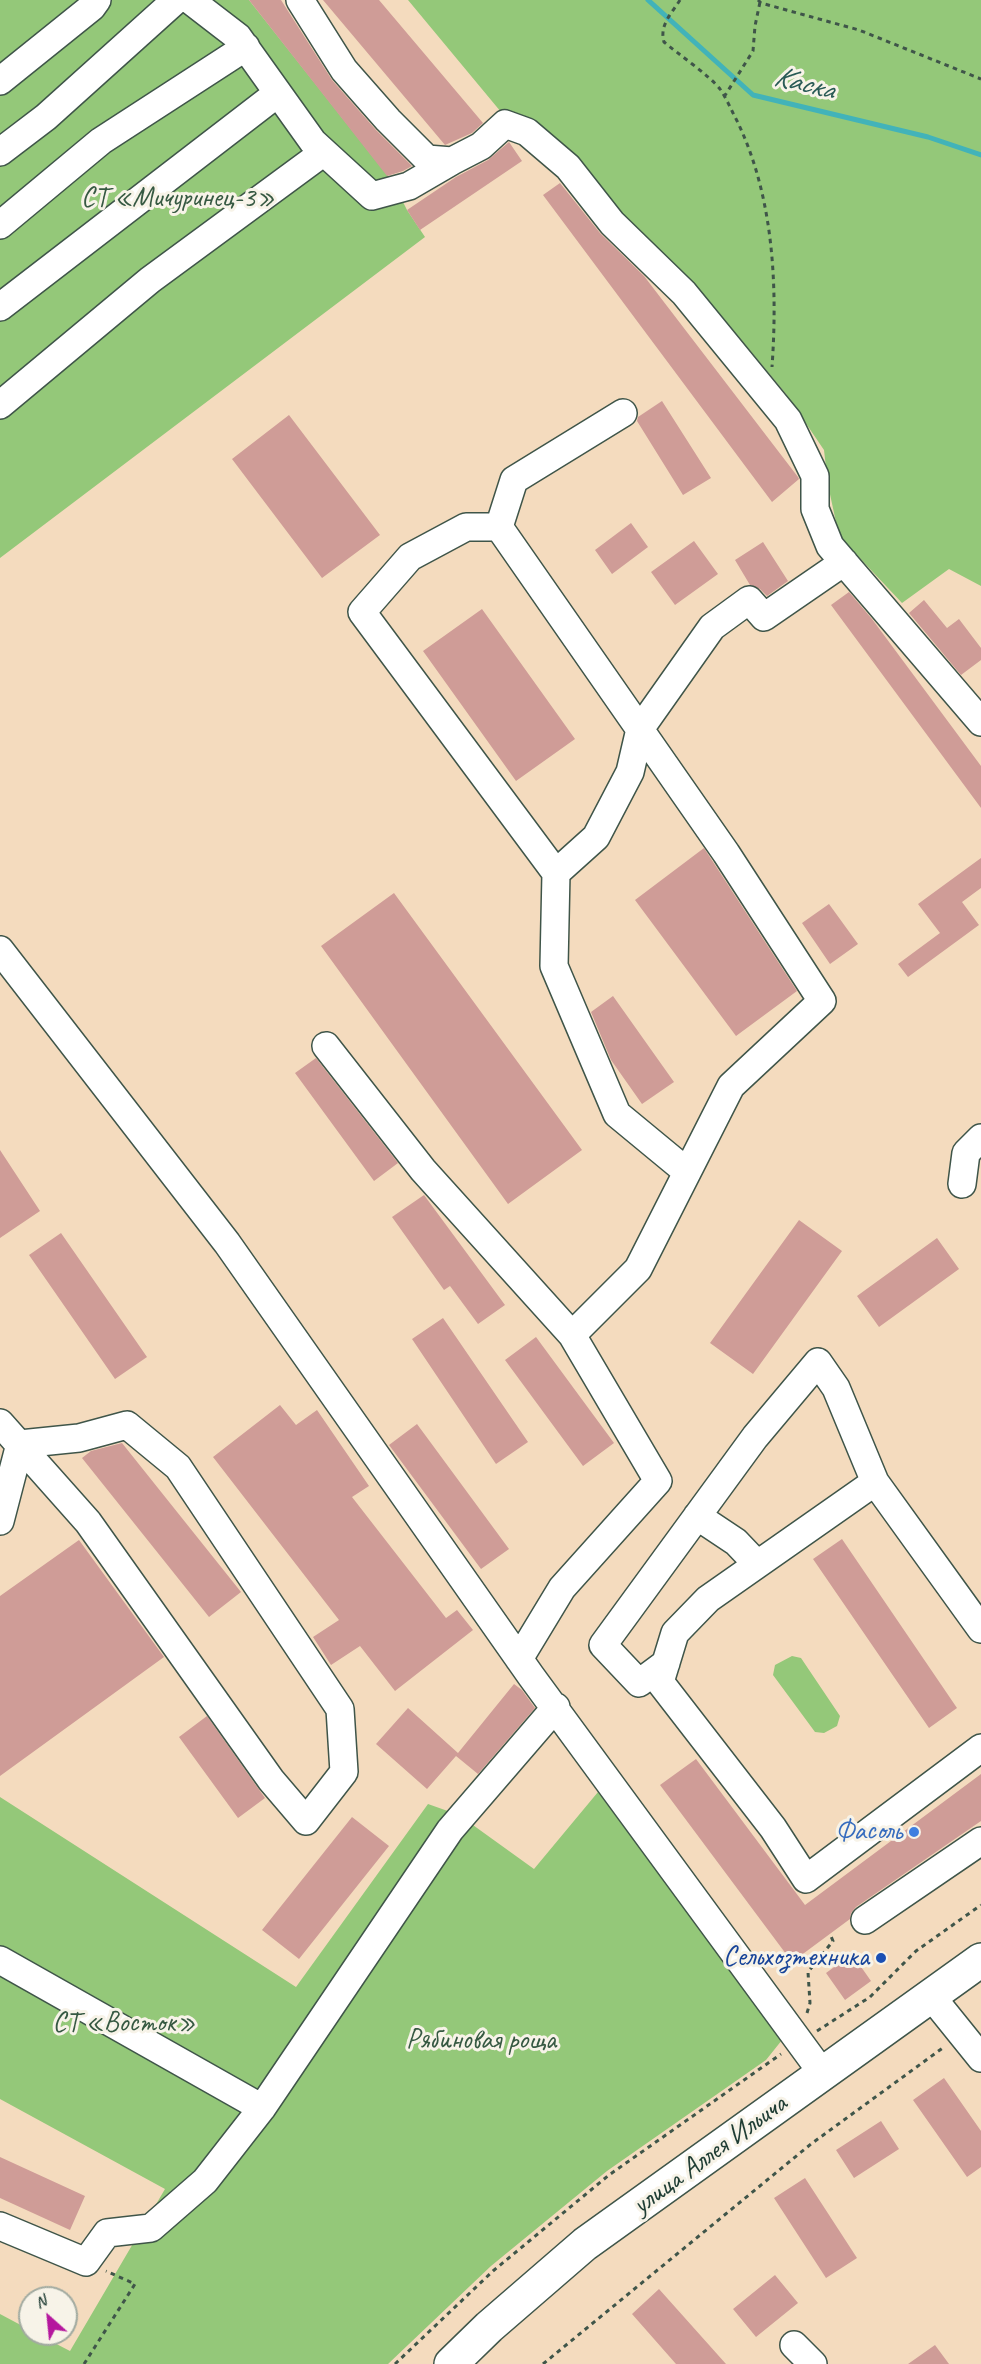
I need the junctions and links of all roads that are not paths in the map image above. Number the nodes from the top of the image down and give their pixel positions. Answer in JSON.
{"nodes":[{"id":1,"x":97,"y":0,"type":"edge"},
{"id":2,"x":176,"y":0,"type":"edge"},
{"id":3,"x":190,"y":0,"type":"edge"},
{"id":4,"x":300,"y":0,"type":"edge"},
{"id":5,"x":246,"y":47,"type":"junction"},
{"id":6,"x":0,"y":81,"type":"edge"},
{"id":7,"x":278,"y":93,"type":"junction"},
{"id":8,"x":0,"y":152,"type":"edge"},
{"id":9,"x":324,"y":152,"type":"junction"},
{"id":10,"x":452,"y":161,"type":"junction"},
{"id":11,"x":0,"y":225,"type":"edge"},
{"id":12,"x":0,"y":307,"type":"edge"},
{"id":13,"x":0,"y":405,"type":"edge"},
{"id":14,"x":623,"y":413,"type":"dead end"},
{"id":15,"x":499,"y":527,"type":"junction"},
{"id":16,"x":844,"y":562,"type":"junction"},
{"id":17,"x":981,"y":722,"type":"edge"},
{"id":18,"x":640,"y":729,"type":"junction"},
{"id":19,"x":556,"y":873,"type":"junction"},
{"id":20,"x":0,"y":950,"type":"edge"},
{"id":21,"x":326,"y":1046,"type":"dead end"},
{"id":22,"x":981,"y":1138,"type":"edge"},
{"id":23,"x":686,"y":1172,"type":"junction"},
{"id":24,"x":962,"y":1184,"type":"dead end"},
{"id":25,"x":572,"y":1335,"type":"junction"},
{"id":26,"x":0,"y":1423,"type":"edge"},
{"id":27,"x":20,"y":1444,"type":"junction"},
{"id":28,"x":875,"y":1482,"type":"junction"},
{"id":29,"x":697,"y":1516,"type":"junction"},
{"id":30,"x":0,"y":1521,"type":"edge"},
{"id":31,"x":757,"y":1564,"type":"junction"},
{"id":32,"x":981,"y":1629,"type":"edge"},
{"id":33,"x":666,"y":1663,"type":"junction"},
{"id":34,"x":525,"y":1667,"type":"junction"},
{"id":35,"x":556,"y":1707,"type":"junction"},
{"id":36,"x":981,"y":1748,"type":"edge"},
{"id":37,"x":981,"y":1841,"type":"edge"},
{"id":38,"x":865,"y":1920,"type":"dead end"},
{"id":39,"x":0,"y":1960,"type":"edge"},
{"id":40,"x":981,"y":1960,"type":"edge"},
{"id":41,"x":931,"y":1996,"type":"junction"},
{"id":42,"x":981,"y":2058,"type":"edge"},
{"id":43,"x":823,"y":2074,"type":"junction"},
{"id":44,"x":262,"y":2108,"type":"junction"},
{"id":45,"x":0,"y":2226,"type":"edge"},
{"id":46,"x":794,"y":2345,"type":"dead end"},
{"id":47,"x":451,"y":2364,"type":"edge"},
{"id":48,"x":813,"y":2364,"type":"edge"}],
"edges":[{"from":1,"to":6,"type":"street"},
{"from":2,"to":8,"type":"street"},
{"from":3,"to":5,"type":"street"},
{"from":4,"to":10,"type":"street"},
{"from":5,"to":7,"type":"street"},
{"from":5,"to":11,"type":"street"},
{"from":7,"to":9,"type":"street"},
{"from":7,"to":12,"type":"street"},
{"from":9,"to":10,"type":"street"},
{"from":9,"to":13,"type":"street"},
{"from":10,"to":16,"type":"street"},
{"from":14,"to":15,"type":"street"},
{"from":15,"to":18,"type":"street"},
{"from":15,"to":19,"type":"street"},
{"from":16,"to":17,"type":"street"},
{"from":16,"to":18,"type":"street"},
{"from":18,"to":19,"type":"street"},
{"from":18,"to":23,"type":"street"},
{"from":19,"to":23,"type":"street"},
{"from":20,"to":34,"type":"street"},
{"from":21,"to":25,"type":"street"},
{"from":22,"to":24,"type":"street"},
{"from":23,"to":25,"type":"street"},
{"from":25,"to":34,"type":"street"},
{"from":26,"to":27,"type":"street"},
{"from":27,"to":27,"type":"street"},
{"from":27,"to":30,"type":"street"},
{"from":28,"to":29,"type":"street"},
{"from":28,"to":31,"type":"street"},
{"from":28,"to":32,"type":"street"},
{"from":29,"to":31,"type":"street"},
{"from":29,"to":33,"type":"street"},
{"from":31,"to":33,"type":"street"},
{"from":33,"to":36,"type":"street"},
{"from":34,"to":35,"type":"street"},
{"from":35,"to":43,"type":"street"},
{"from":35,"to":44,"type":"street"},
{"from":37,"to":38,"type":"street"},
{"from":39,"to":44,"type":"street"},
{"from":40,"to":41,"type":"main road","name":"улица Аллея Ильича"},
{"from":41,"to":42,"type":"street"},
{"from":41,"to":43,"type":"main road","name":"улица Аллея Ильича"},
{"from":43,"to":47,"type":"main road","name":"улица Аллея Ильича"},
{"from":44,"to":45,"type":"street"},
{"from":46,"to":48,"type":"street"}]}
